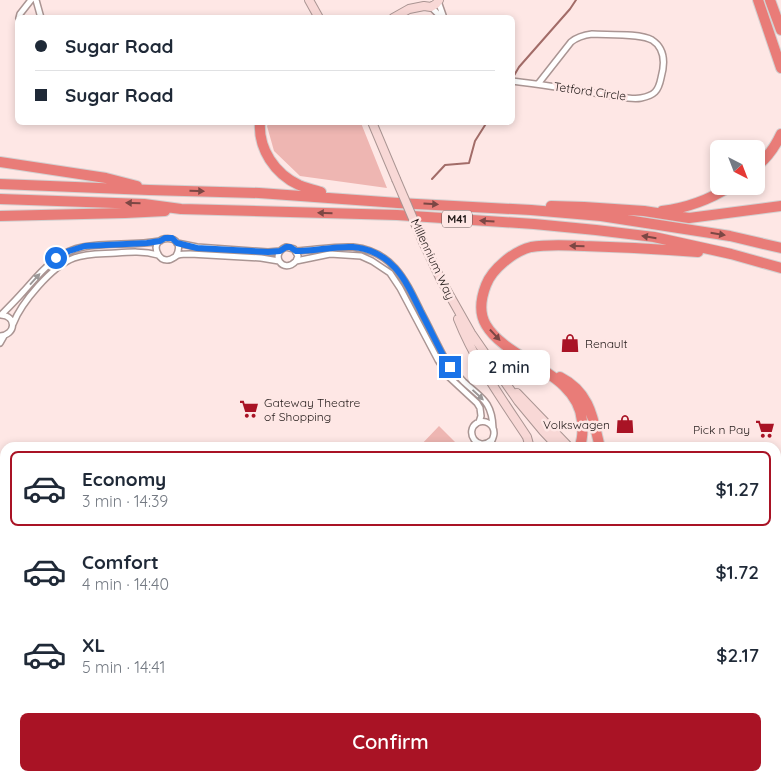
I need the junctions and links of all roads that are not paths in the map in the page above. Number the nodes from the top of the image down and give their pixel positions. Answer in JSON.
{"nodes":[{"id":1,"x":31,"y":0,"type":"edge"},
{"id":2,"x":36,"y":0,"type":"edge"},
{"id":3,"x":309,"y":0,"type":"edge"},
{"id":4,"x":758,"y":0,"type":"edge"},
{"id":5,"x":770,"y":0,"type":"edge"},
{"id":6,"x":438,"y":1,"type":"edge"},
{"id":7,"x":422,"y":3,"type":"edge"},
{"id":8,"x":20,"y":15,"type":"edge"},
{"id":9,"x":40,"y":15,"type":"edge"},
{"id":10,"x":318,"y":15,"type":"edge"},
{"id":11,"x":398,"y":15,"type":"edge"},
{"id":12,"x":439,"y":15,"type":"edge"},
{"id":13,"x":442,"y":15,"type":"edge"},
{"id":14,"x":781,"y":30,"type":"edge"},
{"id":15,"x":781,"y":68,"type":"edge"},
{"id":16,"x":515,"y":81,"type":"edge"},
{"id":17,"x":538,"y":84,"type":"junction"},
{"id":18,"x":260,"y":125,"type":"edge"},
{"id":19,"x":373,"y":125,"type":"edge"},
{"id":20,"x":781,"y":134,"type":"edge"},
{"id":21,"x":765,"y":159,"type":"edge"},
{"id":22,"x":0,"y":162,"type":"edge"},
{"id":23,"x":0,"y":184,"type":"edge"},
{"id":24,"x":149,"y":190,"type":"junction"},
{"id":25,"x":717,"y":195,"type":"edge"},
{"id":26,"x":0,"y":198,"type":"edge"},
{"id":27,"x":347,"y":199,"type":"junction"},
{"id":28,"x":781,"y":206,"type":"edge"},
{"id":29,"x":181,"y":209,"type":"junction"},
{"id":30,"x":531,"y":210,"type":"junction"},
{"id":31,"x":654,"y":212,"type":"junction"},
{"id":32,"x":0,"y":216,"type":"edge"},
{"id":33,"x":160,"y":241,"type":"junction"},
{"id":34,"x":177,"y":243,"type":"junction"},
{"id":35,"x":781,"y":248,"type":"edge"},
{"id":36,"x":280,"y":251,"type":"junction"},
{"id":37,"x":296,"y":251,"type":"junction"},
{"id":38,"x":158,"y":254,"type":"junction"},
{"id":39,"x":731,"y":254,"type":"junction"},
{"id":40,"x":176,"y":256,"type":"junction"},
{"id":41,"x":279,"y":261,"type":"junction"},
{"id":42,"x":296,"y":262,"type":"junction"},
{"id":43,"x":781,"y":268,"type":"edge"},
{"id":44,"x":449,"y":296,"type":"junction"},
{"id":45,"x":1,"y":315,"type":"edge"},
{"id":46,"x":12,"y":324,"type":"junction"},
{"id":47,"x":2,"y":336,"type":"edge"},
{"id":48,"x":0,"y":343,"type":"edge"},
{"id":49,"x":547,"y":372,"type":"junction"},
{"id":50,"x":480,"y":422,"type":"junction"},
{"id":51,"x":493,"y":428,"type":"junction"},
{"id":52,"x":492,"y":440,"type":"joint"},
{"id":53,"x":476,"y":442,"type":"edge"},
{"id":54,"x":489,"y":442,"type":"edge"},
{"id":55,"x":528,"y":442,"type":"edge"},
{"id":56,"x":560,"y":442,"type":"edge"},
{"id":57,"x":580,"y":442,"type":"edge"},
{"id":58,"x":599,"y":442,"type":"edge"}],
"edges":[{"from":1,"to":8,"type":"street"},
{"from":2,"to":9,"type":"street"},
{"from":3,"to":10,"type":"street"},
{"from":4,"to":15,"type":"highway"},
{"from":5,"to":14,"type":"highway"},
{"from":6,"to":7,"type":"street"},
{"from":6,"to":13,"type":"street"},
{"from":7,"to":11,"type":"street"},
{"from":7,"to":12,"type":"street"},
{"from":16,"to":17,"type":"street","name":"Tetford Circle"},
{"from":17,"to":17,"type":"street","name":"Tetford Circle"},
{"from":18,"to":27,"type":"highway"},
{"from":19,"to":44,"type":"street","name":"Millennium Way","bridge":true},
{"from":20,"to":21,"type":"highway"},
{"from":22,"to":24,"type":"highway"},
{"from":23,"to":24,"type":"highway","number":"M41"},
{"from":24,"to":27,"type":"highway","number":"M41","one_way":true},
{"from":25,"to":31,"type":"highway"},
{"from":29,"to":26,"type":"highway","number":"M41","one_way":true},
{"from":27,"to":30,"type":"highway","number":"M41","one_way":true},
{"from":28,"to":31,"type":"highway"},
{"from":29,"to":32,"type":"highway"},
{"from":39,"to":29,"type":"highway","number":"M41","one_way":true},
{"from":30,"to":31,"type":"highway"},
{"from":30,"to":35,"type":"highway","number":"M41","one_way":true},
{"from":33,"to":34,"type":"street"},
{"from":33,"to":38,"type":"street"},
{"from":45,"to":33,"type":"street","one_way":true},
{"from":34,"to":36,"type":"street"},
{"from":34,"to":40,"type":"street"},
{"from":36,"to":37,"type":"street"},
{"from":36,"to":41,"type":"street"},
{"from":37,"to":42,"type":"street"},
{"from":37,"to":51,"type":"street","one_way":true},
{"from":38,"to":40,"type":"street"},
{"from":38,"to":46,"type":"street"},
{"from":39,"to":43,"type":"highway","number":"M41"},
{"from":39,"to":49,"type":"highway","one_way":true},
{"from":40,"to":41,"type":"street"},
{"from":41,"to":42,"type":"street"},
{"from":42,"to":50,"type":"street"},
{"from":44,"to":55,"type":"street"},
{"from":44,"to":56,"type":"street","name":"Millennium Way"},
{"from":45,"to":46,"type":"street"},
{"from":46,"to":47,"type":"street"},
{"from":47,"to":48,"type":"street"},
{"from":49,"to":57,"type":"highway"},
{"from":49,"to":58,"type":"highway"},
{"from":50,"to":51,"type":"street"},
{"from":50,"to":53,"type":"street"},
{"from":51,"to":52,"type":"street"},
{"from":52,"to":54,"type":"street"}]}
